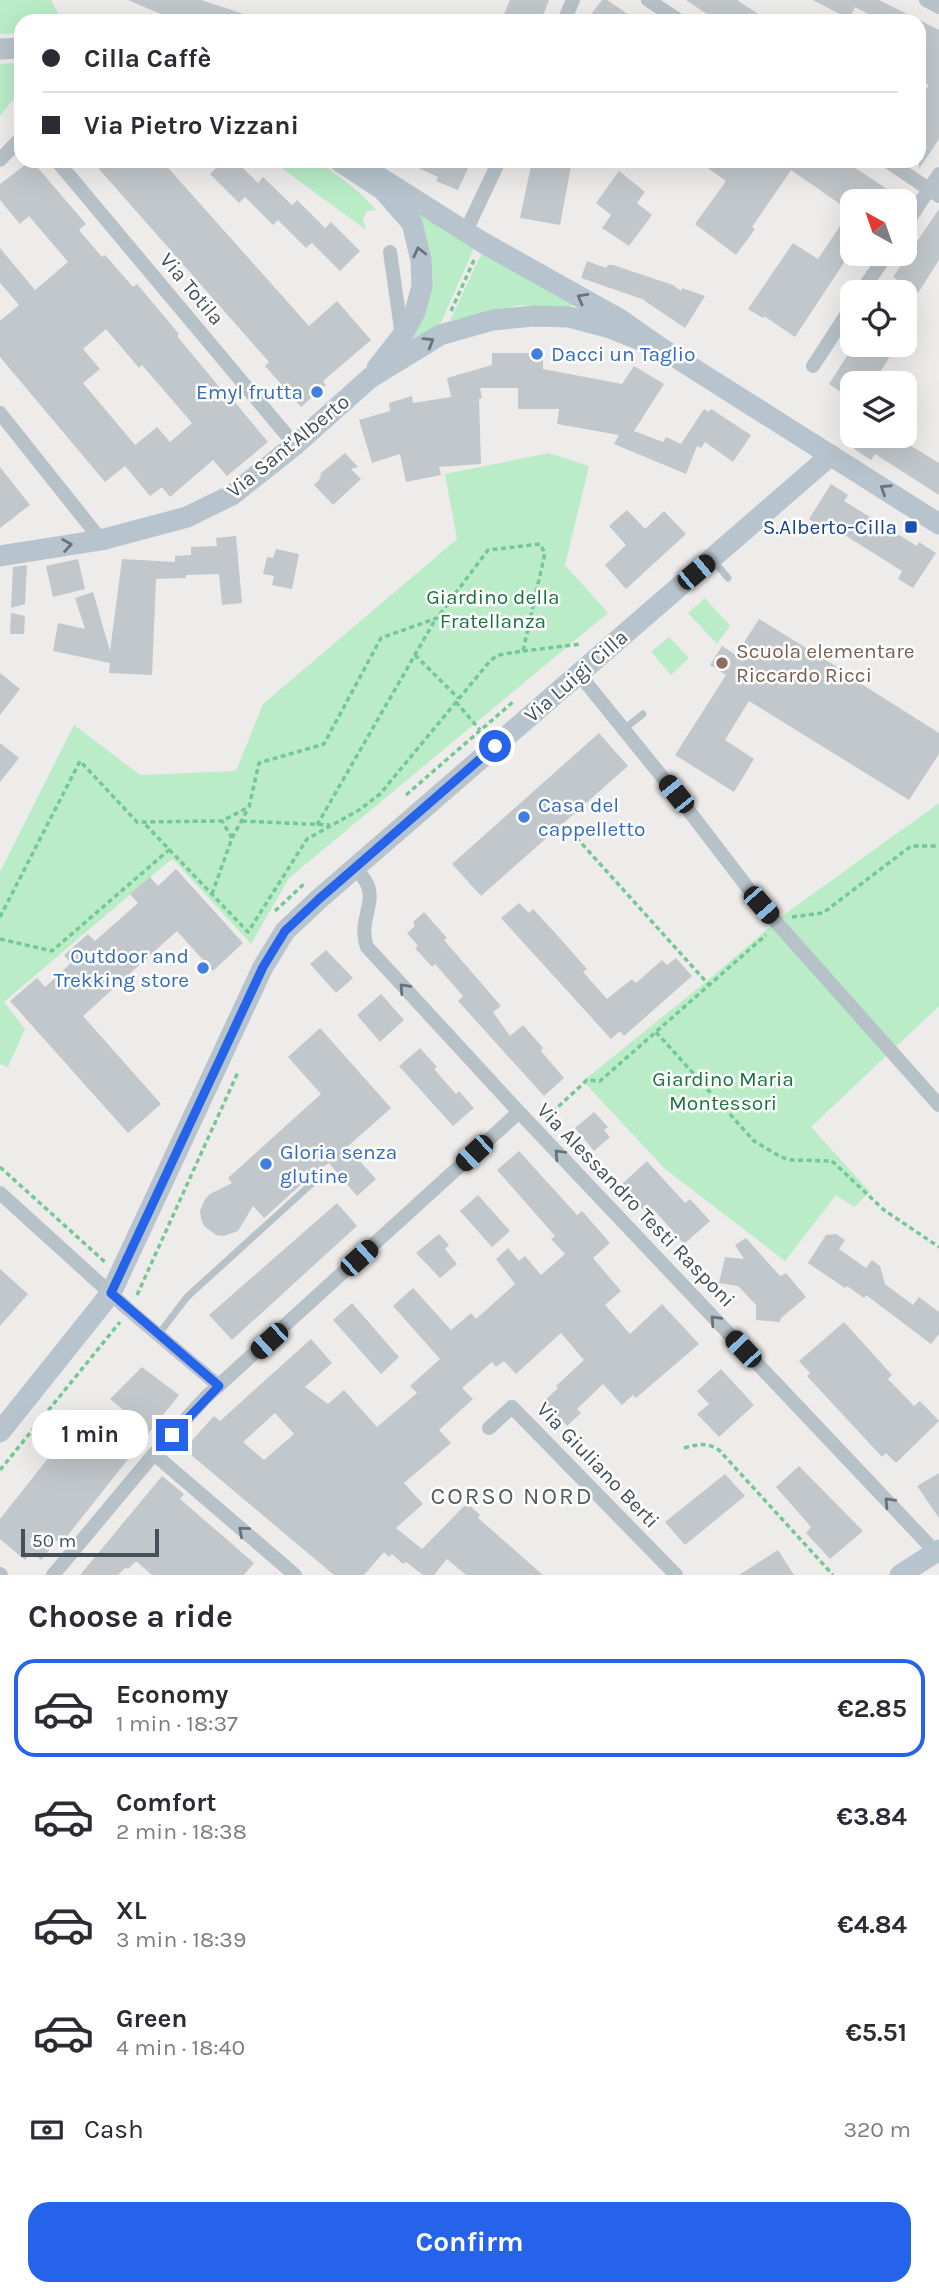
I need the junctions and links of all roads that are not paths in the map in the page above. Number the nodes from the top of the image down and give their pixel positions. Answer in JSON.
{"nodes":[{"id":1,"x":648,"y":0,"type":"edge"},
{"id":2,"x":926,"y":0,"type":"edge"},
{"id":3,"x":939,"y":7,"type":"edge"},
{"id":4,"x":669,"y":14,"type":"edge"},
{"id":5,"x":14,"y":145,"type":"edge"},
{"id":6,"x":0,"y":160,"type":"edge"},
{"id":7,"x":63,"y":168,"type":"edge"},
{"id":8,"x":350,"y":168,"type":"edge"},
{"id":9,"x":365,"y":168,"type":"edge"},
{"id":10,"x":497,"y":168,"type":"edge"},
{"id":11,"x":897,"y":168,"type":"edge"},
{"id":12,"x":939,"y":174,"type":"edge"},
{"id":13,"x":934,"y":193,"type":"edge"},
{"id":14,"x":917,"y":212,"type":"edge"},
{"id":15,"x":474,"y":237,"type":"junction"},
{"id":16,"x":390,"y":251,"type":"dead end"},
{"id":17,"x":840,"y":324,"type":"edge"},
{"id":18,"x":402,"y":336,"type":"junction"},
{"id":19,"x":660,"y":348,"type":"junction"},
{"id":20,"x":813,"y":366,"type":"dead end"},
{"id":21,"x":370,"y":378,"type":"junction"},
{"id":22,"x":0,"y":413,"type":"edge"},
{"id":23,"x":295,"y":444,"type":"junction"},
{"id":24,"x":831,"y":454,"type":"junction"},
{"id":25,"x":939,"y":524,"type":"edge"},
{"id":26,"x":101,"y":540,"type":"junction"},
{"id":27,"x":0,"y":556,"type":"edge"},
{"id":28,"x":712,"y":559,"type":"junction"},
{"id":29,"x":728,"y":578,"type":"dead end"},
{"id":30,"x":579,"y":674,"type":"junction"},
{"id":31,"x":643,"y":714,"type":"dead end"},
{"id":32,"x":624,"y":729,"type":"junction"},
{"id":33,"x":355,"y":867,"type":"junction"},
{"id":34,"x":939,"y":1105,"type":"edge"},
{"id":35,"x":519,"y":1112,"type":"junction"},
{"id":36,"x":318,"y":1178,"type":"dead end"},
{"id":37,"x":0,"y":1193,"type":"edge"},
{"id":38,"x":111,"y":1293,"type":"junction"},
{"id":39,"x":159,"y":1335,"type":"junction"},
{"id":40,"x":219,"y":1386,"type":"junction"},
{"id":41,"x":489,"y":1428,"type":"dead end"},
{"id":42,"x":0,"y":1432,"type":"edge"},
{"id":43,"x":155,"y":1454,"type":"junction"},
{"id":44,"x":936,"y":1552,"type":"edge"},
{"id":45,"x":53,"y":1575,"type":"edge"},
{"id":46,"x":295,"y":1575,"type":"edge"},
{"id":47,"x":676,"y":1575,"type":"edge"},
{"id":48,"x":900,"y":1575,"type":"edge"}],
"edges":[{"from":1,"to":4,"type":"street"},
{"from":2,"to":3,"type":"street"},
{"from":5,"to":6,"type":"street"},
{"from":7,"to":23,"type":"street","name":"Via Totila"},
{"from":18,"to":8,"type":"street","name":"Via Sant'Alberto","one_way":true},
{"from":9,"to":15,"type":"street","name":"Via Sant'Alberto"},
{"from":10,"to":15,"type":"street"},
{"from":11,"to":13,"type":"street"},
{"from":12,"to":13,"type":"street"},
{"from":13,"to":14,"type":"street"},
{"from":19,"to":15,"type":"street","name":"Via Sant'Alberto","one_way":true},
{"from":16,"to":18,"type":"street"},
{"from":17,"to":20,"type":"street"},
{"from":18,"to":21,"type":"street","name":"Via Sant'Alberto"},
{"from":21,"to":19,"type":"street","name":"Via Sant'Alberto","one_way":true},
{"from":19,"to":24,"type":"street","name":"Via Sant'Alberto"},
{"from":21,"to":23,"type":"street","name":"Via Sant'Alberto"},
{"from":22,"to":26,"type":"street"},
{"from":23,"to":26,"type":"street","name":"Via Sant'Alberto"},
{"from":25,"to":24,"type":"street","name":"Via Sant'Alberto","one_way":true},
{"from":24,"to":28,"type":"street","name":"Via Luigi Cilla"},
{"from":27,"to":26,"type":"street","name":"Via Sant'Alberto","one_way":true},
{"from":28,"to":29,"type":"lane"},
{"from":28,"to":30,"type":"street","name":"Via Luigi Cilla"},
{"from":30,"to":32,"type":"street"},
{"from":30,"to":33,"type":"street","name":"Via Luigi Cilla"},
{"from":31,"to":32,"type":"lane"},
{"from":32,"to":34,"type":"street"},
{"from":35,"to":33,"type":"street","name":"Via Alessandro Testi Rasponi","one_way":true},
{"from":33,"to":38,"type":"street","name":"Via Luigi Cilla"},
{"from":35,"to":40,"type":"street"},
{"from":44,"to":35,"type":"street","name":"Via Alessandro Testi Rasponi","one_way":true},
{"from":36,"to":39,"type":"lane"},
{"from":37,"to":38,"type":"street"},
{"from":38,"to":39,"type":"street"},
{"from":38,"to":42,"type":"street","name":"Via Luigi Cilla"},
{"from":39,"to":40,"type":"street"},
{"from":40,"to":43,"type":"street"},
{"from":41,"to":47,"type":"street","name":"Via Giuliano Berti"},
{"from":43,"to":45,"type":"street"},
{"from":46,"to":43,"type":"street","one_way":true},
{"from":44,"to":48,"type":"street"}]}
